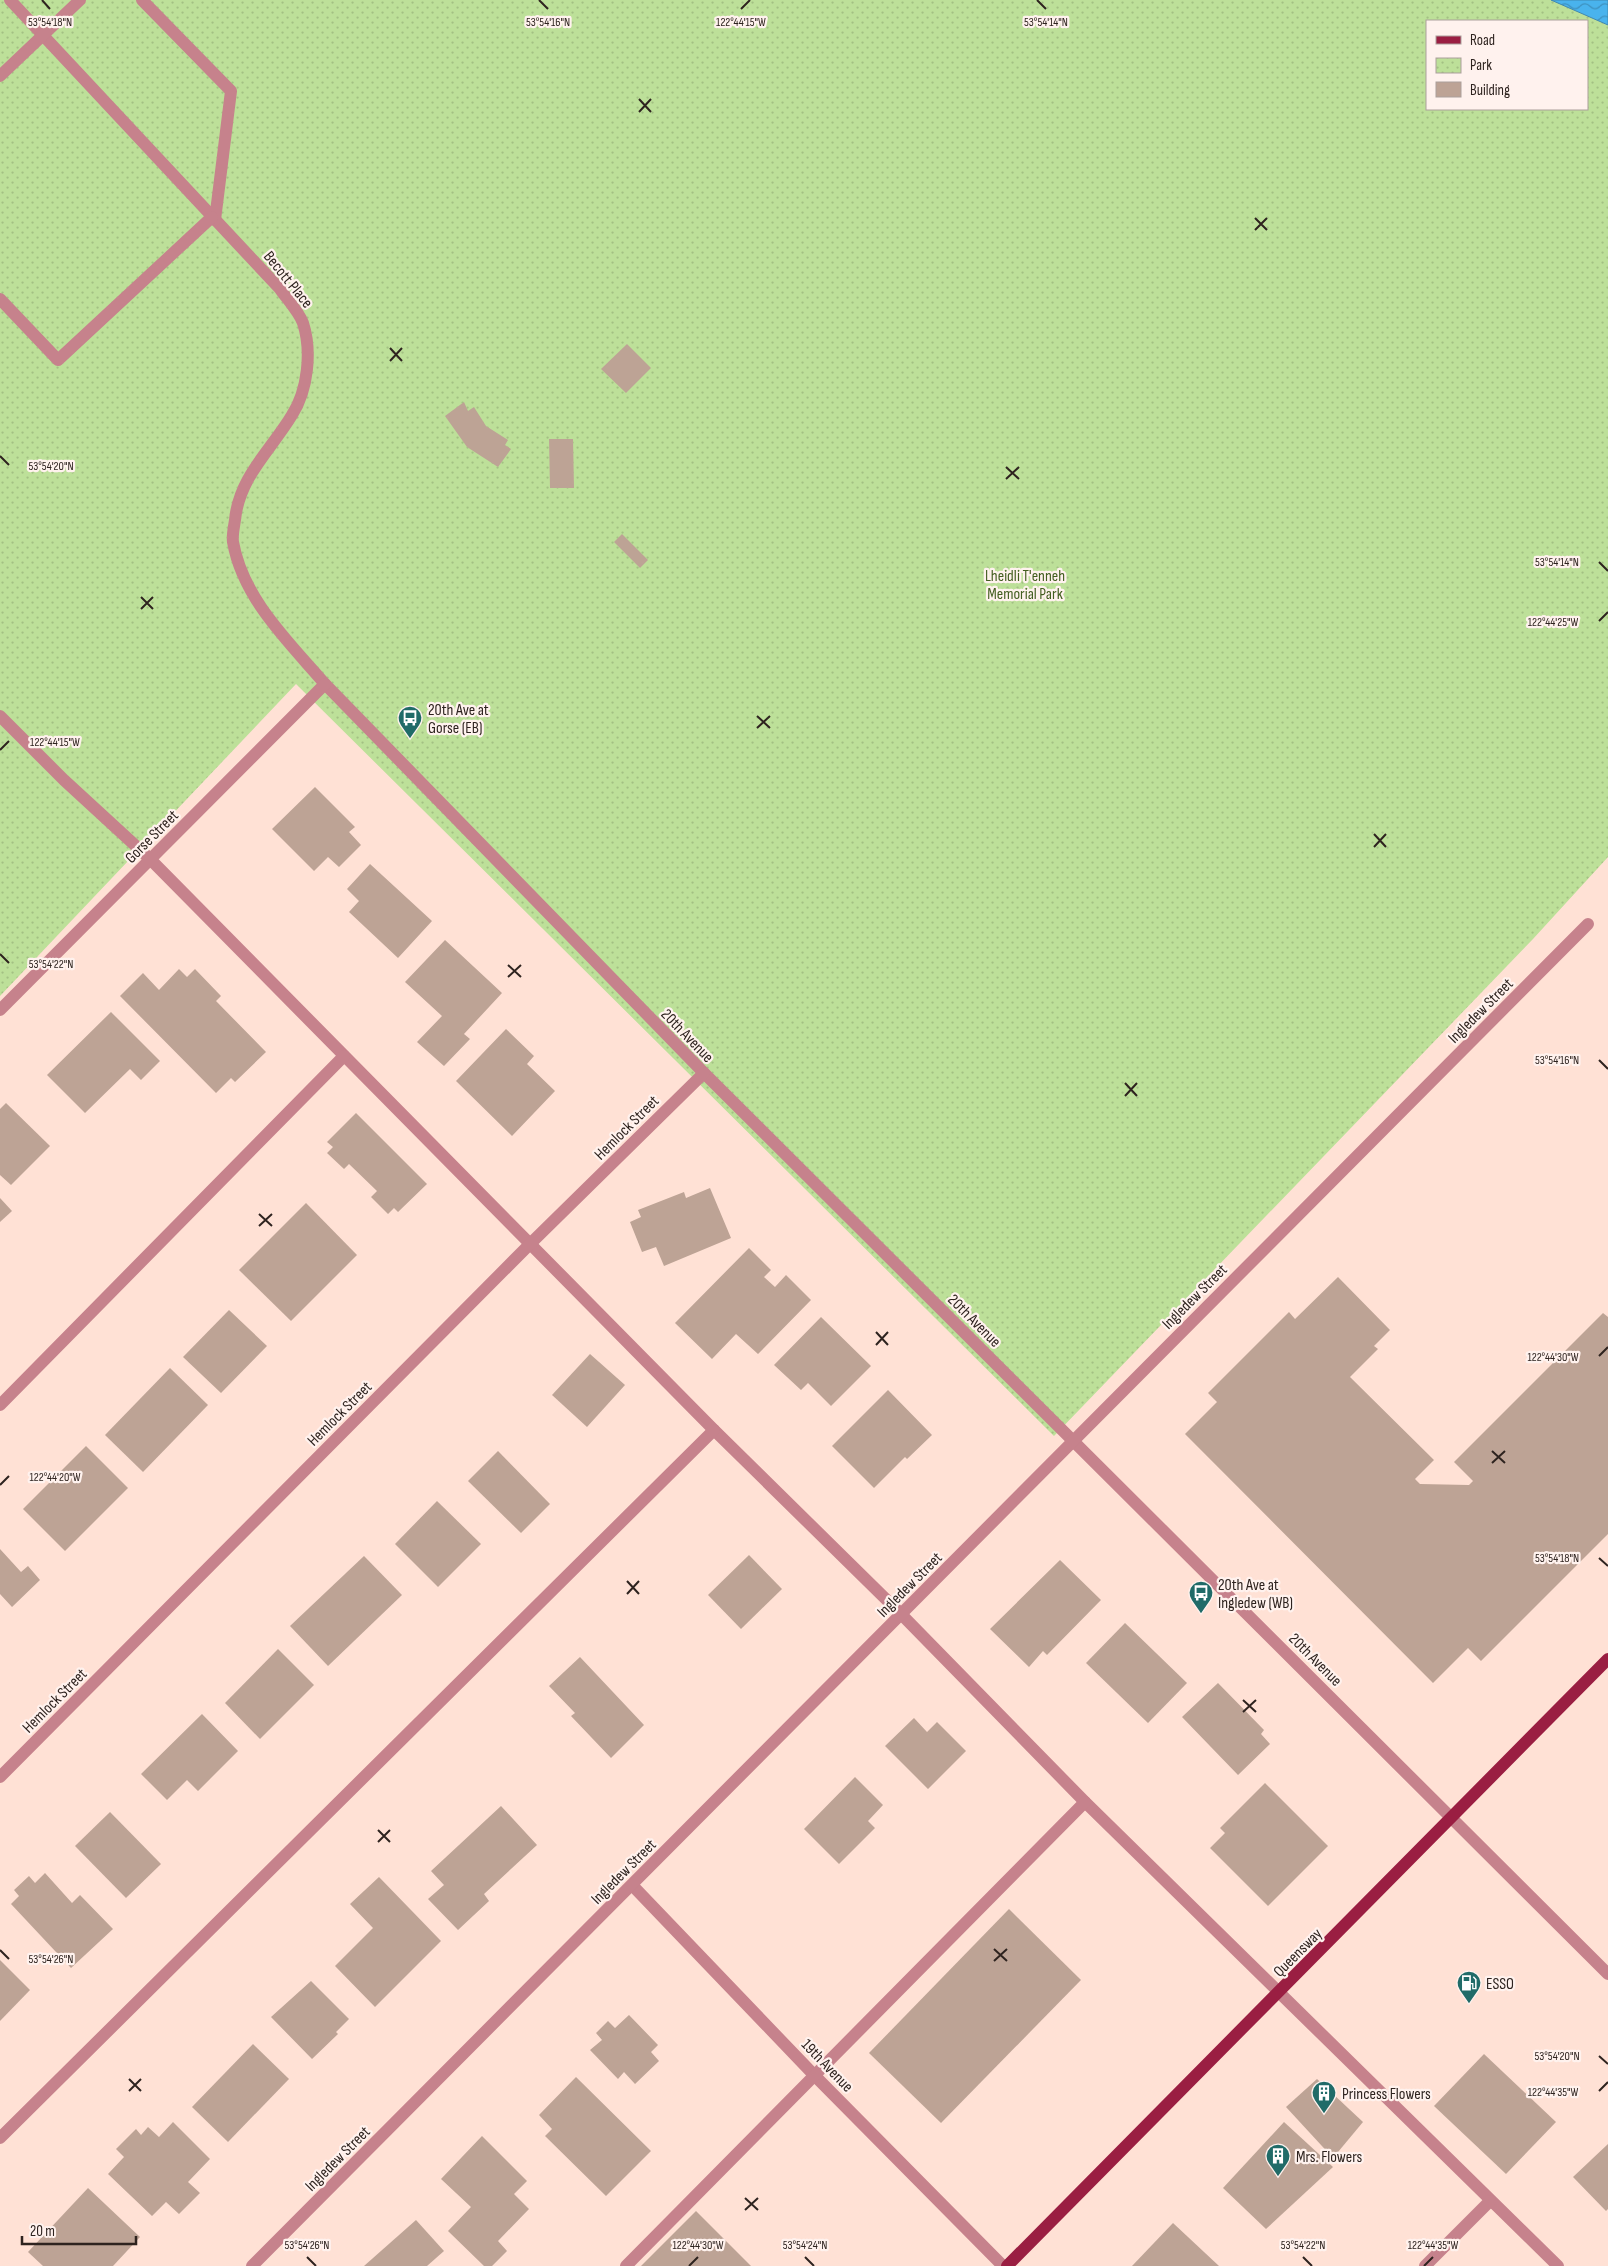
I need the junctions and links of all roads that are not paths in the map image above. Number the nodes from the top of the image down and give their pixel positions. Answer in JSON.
{"nodes":[{"id":1,"x":10,"y":0,"type":"edge"},
{"id":2,"x":80,"y":0,"type":"edge"},
{"id":3,"x":142,"y":0,"type":"edge"},
{"id":4,"x":42,"y":34,"type":"junction"},
{"id":5,"x":0,"y":76,"type":"edge"},
{"id":6,"x":213,"y":218,"type":"junction"},
{"id":7,"x":0,"y":299,"type":"edge"},
{"id":8,"x":325,"y":684,"type":"junction"},
{"id":9,"x":0,"y":716,"type":"edge"},
{"id":10,"x":150,"y":859,"type":"junction"},
{"id":11,"x":1588,"y":924,"type":"dead end"},
{"id":12,"x":0,"y":1010,"type":"edge"},
{"id":13,"x":344,"y":1056,"type":"junction"},
{"id":14,"x":704,"y":1073,"type":"junction"},
{"id":15,"x":530,"y":1244,"type":"junction"},
{"id":16,"x":0,"y":1405,"type":"edge"},
{"id":17,"x":714,"y":1430,"type":"junction"},
{"id":18,"x":1074,"y":1441,"type":"junction"},
{"id":19,"x":901,"y":1614,"type":"junction"},
{"id":20,"x":1608,"y":1659,"type":"edge"},
{"id":21,"x":0,"y":1777,"type":"edge"},
{"id":22,"x":1085,"y":1802,"type":"junction"},
{"id":23,"x":1452,"y":1817,"type":"junction"},
{"id":24,"x":632,"y":1885,"type":"junction"},
{"id":25,"x":1608,"y":1974,"type":"edge"},
{"id":26,"x":1278,"y":1994,"type":"junction"},
{"id":27,"x":815,"y":2076,"type":"junction"},
{"id":28,"x":0,"y":2138,"type":"edge"},
{"id":29,"x":1490,"y":2201,"type":"junction"},
{"id":30,"x":252,"y":2266,"type":"edge"},
{"id":31,"x":626,"y":2266,"type":"edge"},
{"id":32,"x":1003,"y":2266,"type":"edge"},
{"id":33,"x":1007,"y":2266,"type":"edge"},
{"id":34,"x":1425,"y":2266,"type":"edge"},
{"id":35,"x":1558,"y":2266,"type":"edge"}],
"edges":[{"from":1,"to":4,"type":"street","name":"Becott Place"},
{"from":2,"to":4,"type":"street"},
{"from":3,"to":6,"type":"street"},
{"from":4,"to":5,"type":"street"},
{"from":4,"to":6,"type":"street","name":"Becott Place"},
{"from":6,"to":7,"type":"street"},
{"from":6,"to":8,"type":"street","name":"Becott Place"},
{"from":8,"to":10,"type":"street","name":"Gorse Street"},
{"from":8,"to":14,"type":"street","name":"20th Avenue"},
{"from":9,"to":10,"type":"street"},
{"from":10,"to":12,"type":"street","name":"Gorse Street"},
{"from":10,"to":13,"type":"street"},
{"from":11,"to":18,"type":"street","name":"Ingledew Street"},
{"from":13,"to":15,"type":"street"},
{"from":13,"to":16,"type":"street"},
{"from":14,"to":15,"type":"street","name":"Hemlock Street"},
{"from":14,"to":18,"type":"street","name":"20th Avenue"},
{"from":15,"to":17,"type":"street"},
{"from":15,"to":21,"type":"street","name":"Hemlock Street"},
{"from":17,"to":19,"type":"street"},
{"from":17,"to":28,"type":"street"},
{"from":18,"to":19,"type":"street","name":"Ingledew Street"},
{"from":18,"to":23,"type":"street","name":"20th Avenue"},
{"from":19,"to":22,"type":"street"},
{"from":19,"to":24,"type":"street","name":"Ingledew Street"},
{"from":20,"to":23,"type":"main road","name":"Queensway"},
{"from":22,"to":26,"type":"street"},
{"from":22,"to":27,"type":"street"},
{"from":23,"to":25,"type":"street","name":"20th Avenue"},
{"from":23,"to":26,"type":"main road","name":"Queensway"},
{"from":24,"to":27,"type":"street","name":"19th Avenue"},
{"from":24,"to":30,"type":"street","name":"Ingledew Street"},
{"from":26,"to":29,"type":"street"},
{"from":26,"to":33,"type":"main road","name":"Queensway"},
{"from":27,"to":31,"type":"street"},
{"from":27,"to":32,"type":"street","name":"19th Avenue"},
{"from":29,"to":34,"type":"street"},
{"from":29,"to":35,"type":"street"}]}
